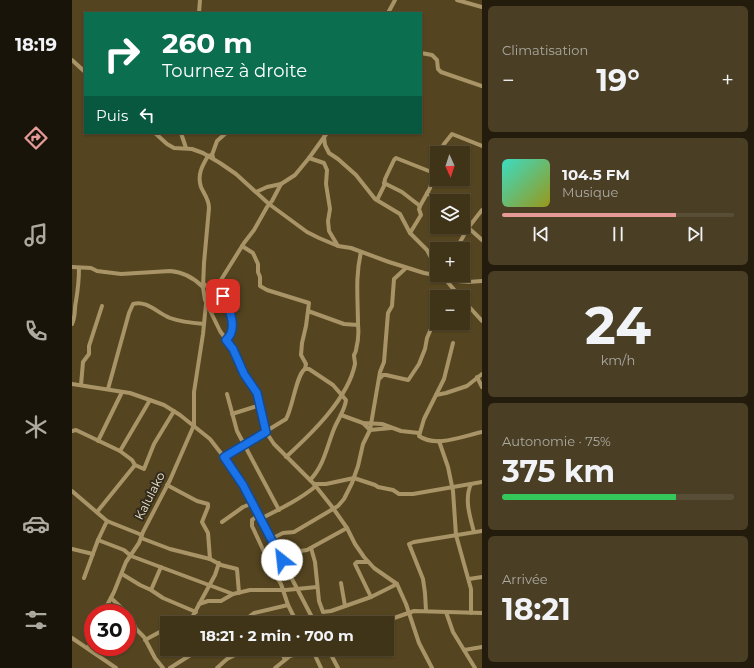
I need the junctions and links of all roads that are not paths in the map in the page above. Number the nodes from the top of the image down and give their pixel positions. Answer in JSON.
{"nodes":[{"id":1,"x":200,"y":0,"type":"edge"},
{"id":2,"x":395,"y":0,"type":"edge"},
{"id":3,"x":457,"y":0,"type":"edge"},
{"id":4,"x":482,"y":7,"type":"edge"},
{"id":5,"x":199,"y":12,"type":"edge"},
{"id":6,"x":389,"y":12,"type":"edge"},
{"id":7,"x":422,"y":53,"type":"edge"},
{"id":8,"x":72,"y":60,"type":"edge"},
{"id":9,"x":84,"y":71,"type":"edge"},
{"id":10,"x":482,"y":86,"type":"edge"},
{"id":11,"x":156,"y":134,"type":"edge"},
{"id":12,"x":181,"y":134,"type":"edge"},
{"id":13,"x":225,"y":134,"type":"edge"},
{"id":14,"x":326,"y":134,"type":"edge"},
{"id":15,"x":324,"y":137,"type":"junction"},
{"id":16,"x":443,"y":146,"type":"edge"},
{"id":17,"x":482,"y":146,"type":"edge"},
{"id":18,"x":186,"y":148,"type":"junction"},
{"id":19,"x":212,"y":157,"type":"junction"},
{"id":20,"x":309,"y":158,"type":"junction"},
{"id":21,"x":430,"y":171,"type":"edge"},
{"id":22,"x":384,"y":183,"type":"junction"},
{"id":23,"x":281,"y":184,"type":"junction"},
{"id":24,"x":431,"y":186,"type":"edge"},
{"id":25,"x":256,"y":192,"type":"junction"},
{"id":26,"x":427,"y":193,"type":"junction"},
{"id":27,"x":430,"y":195,"type":"edge"},
{"id":28,"x":377,"y":200,"type":"junction"},
{"id":29,"x":269,"y":204,"type":"junction"},
{"id":30,"x":420,"y":206,"type":"junction"},
{"id":31,"x":482,"y":210,"type":"edge"},
{"id":32,"x":470,"y":225,"type":"edge"},
{"id":33,"x":470,"y":230,"type":"edge"},
{"id":34,"x":410,"y":233,"type":"junction"},
{"id":35,"x":482,"y":240,"type":"edge"},
{"id":36,"x":242,"y":246,"type":"junction"},
{"id":37,"x":338,"y":246,"type":"junction"},
{"id":38,"x":361,"y":252,"type":"junction"},
{"id":39,"x":430,"y":254,"type":"edge"},
{"id":40,"x":72,"y":267,"type":"edge"},
{"id":41,"x":79,"y":268,"type":"junction"},
{"id":42,"x":406,"y":268,"type":"junction"},
{"id":43,"x":430,"y":274,"type":"edge"},
{"id":44,"x":482,"y":281,"type":"edge"},
{"id":45,"x":448,"y":282,"type":"edge"},
{"id":46,"x":470,"y":282,"type":"edge"},
{"id":47,"x":204,"y":285,"type":"junction"},
{"id":48,"x":217,"y":286,"type":"junction"},
{"id":49,"x":454,"y":290,"type":"edge"},
{"id":50,"x":206,"y":304,"type":"junction"},
{"id":51,"x":102,"y":306,"type":"dead end"},
{"id":52,"x":470,"y":308,"type":"edge"},
{"id":53,"x":308,"y":311,"type":"junction"},
{"id":54,"x":482,"y":321,"type":"edge"},
{"id":55,"x":72,"y":324,"type":"edge"},
{"id":56,"x":204,"y":324,"type":"junction"},
{"id":57,"x":358,"y":324,"type":"junction"},
{"id":58,"x":430,"y":330,"type":"edge"},
{"id":59,"x":226,"y":340,"type":"junction"},
{"id":60,"x":453,"y":343,"type":"dead end"},
{"id":61,"x":305,"y":369,"type":"junction"},
{"id":62,"x":482,"y":374,"type":"edge"},
{"id":63,"x":477,"y":377,"type":"junction"},
{"id":64,"x":380,"y":378,"type":"junction"},
{"id":65,"x":72,"y":384,"type":"edge"},
{"id":66,"x":81,"y":385,"type":"junction"},
{"id":67,"x":482,"y":387,"type":"edge"},
{"id":68,"x":108,"y":389,"type":"junction"},
{"id":69,"x":122,"y":392,"type":"junction"},
{"id":70,"x":227,"y":394,"type":"dead end"},
{"id":71,"x":342,"y":394,"type":"junction"},
{"id":72,"x":436,"y":395,"type":"junction"},
{"id":73,"x":150,"y":400,"type":"junction"},
{"id":74,"x":260,"y":405,"type":"junction"},
{"id":75,"x":174,"y":411,"type":"junction"},
{"id":76,"x":232,"y":414,"type":"junction"},
{"id":77,"x":341,"y":415,"type":"junction"},
{"id":78,"x":363,"y":423,"type":"junction"},
{"id":79,"x":371,"y":423,"type":"junction"},
{"id":80,"x":194,"y":425,"type":"junction"},
{"id":81,"x":391,"y":428,"type":"junction"},
{"id":82,"x":370,"y":430,"type":"junction"},
{"id":83,"x":72,"y":431,"type":"edge"},
{"id":84,"x":266,"y":432,"type":"junction"},
{"id":85,"x":482,"y":432,"type":"edge"},
{"id":86,"x":419,"y":433,"type":"junction"},
{"id":87,"x":98,"y":440,"type":"junction"},
{"id":88,"x":439,"y":441,"type":"junction"},
{"id":89,"x":243,"y":445,"type":"junction"},
{"id":90,"x":120,"y":451,"type":"junction"},
{"id":91,"x":224,"y":457,"type":"junction"},
{"id":92,"x":286,"y":457,"type":"junction"},
{"id":93,"x":135,"y":465,"type":"junction"},
{"id":94,"x":354,"y":478,"type":"junction"},
{"id":95,"x":310,"y":480,"type":"junction"},
{"id":96,"x":482,"y":482,"type":"edge"},
{"id":97,"x":471,"y":484,"type":"junction"},
{"id":98,"x":167,"y":485,"type":"junction"},
{"id":99,"x":315,"y":485,"type":"junction"},
{"id":100,"x":452,"y":488,"type":"junction"},
{"id":101,"x":72,"y":491,"type":"edge"},
{"id":102,"x":253,"y":504,"type":"junction"},
{"id":103,"x":333,"y":508,"type":"junction"},
{"id":104,"x":279,"y":510,"type":"junction"},
{"id":105,"x":97,"y":512,"type":"junction"},
{"id":106,"x":260,"y":517,"type":"junction"},
{"id":107,"x":107,"y":521,"type":"junction"},
{"id":108,"x":222,"y":522,"type":"dead end"},
{"id":109,"x":347,"y":528,"type":"junction"},
{"id":110,"x":482,"y":530,"type":"edge"},
{"id":111,"x":474,"y":532,"type":"junction"},
{"id":112,"x":456,"y":535,"type":"junction"},
{"id":113,"x":141,"y":536,"type":"junction"},
{"id":114,"x":271,"y":539,"type":"junction"},
{"id":115,"x":98,"y":540,"type":"junction"},
{"id":116,"x":294,"y":545,"type":"dead end"},
{"id":117,"x":311,"y":548,"type":"junction"},
{"id":118,"x":72,"y":549,"type":"edge"},
{"id":119,"x":93,"y":554,"type":"junction"},
{"id":120,"x":131,"y":556,"type":"junction"},
{"id":121,"x":210,"y":559,"type":"junction"},
{"id":122,"x":368,"y":562,"type":"junction"},
{"id":123,"x":219,"y":563,"type":"junction"},
{"id":124,"x":161,"y":567,"type":"junction"},
{"id":125,"x":122,"y":574,"type":"junction"},
{"id":126,"x":482,"y":577,"type":"edge"},
{"id":127,"x":84,"y":578,"type":"dead end"},
{"id":128,"x":469,"y":579,"type":"junction"},
{"id":129,"x":341,"y":583,"type":"dead end"},
{"id":130,"x":397,"y":584,"type":"junction"},
{"id":131,"x":209,"y":585,"type":"junction"},
{"id":132,"x":317,"y":587,"type":"junction"},
{"id":133,"x":297,"y":588,"type":"junction"},
{"id":134,"x":151,"y":590,"type":"junction"},
{"id":135,"x":283,"y":590,"type":"junction"},
{"id":136,"x":239,"y":593,"type":"junction"},
{"id":137,"x":233,"y":594,"type":"junction"},
{"id":138,"x":371,"y":597,"type":"junction"},
{"id":139,"x":111,"y":598,"type":"junction"},
{"id":140,"x":108,"y":604,"type":"edge"},
{"id":141,"x":199,"y":604,"type":"junction"},
{"id":142,"x":288,"y":605,"type":"junction"},
{"id":143,"x":345,"y":606,"type":"junction"},
{"id":144,"x":196,"y":612,"type":"junction"},
{"id":145,"x":409,"y":612,"type":"junction"},
{"id":146,"x":426,"y":612,"type":"junction"},
{"id":147,"x":446,"y":612,"type":"junction"},
{"id":148,"x":471,"y":613,"type":"junction"},
{"id":149,"x":482,"y":613,"type":"edge"},
{"id":150,"x":193,"y":616,"type":"edge"},
{"id":151,"x":250,"y":616,"type":"edge"},
{"id":152,"x":294,"y":616,"type":"edge"},
{"id":153,"x":311,"y":616,"type":"edge"},
{"id":154,"x":394,"y":618,"type":"edge"},
{"id":155,"x":160,"y":632,"type":"edge"},
{"id":156,"x":72,"y":638,"type":"edge"},
{"id":157,"x":145,"y":640,"type":"junction"},
{"id":158,"x":84,"y":646,"type":"edge"},
{"id":159,"x":482,"y":647,"type":"edge"},
{"id":160,"x":464,"y":650,"type":"junction"},
{"id":161,"x":99,"y":656,"type":"edge"},
{"id":162,"x":189,"y":656,"type":"edge"},
{"id":163,"x":234,"y":656,"type":"edge"},
{"id":164,"x":283,"y":656,"type":"edge"},
{"id":165,"x":290,"y":656,"type":"edge"},
{"id":166,"x":315,"y":656,"type":"edge"},
{"id":167,"x":332,"y":656,"type":"edge"},
{"id":168,"x":284,"y":660,"type":"junction"},
{"id":169,"x":116,"y":668,"type":"edge"},
{"id":170,"x":163,"y":668,"type":"edge"},
{"id":171,"x":170,"y":668,"type":"edge"},
{"id":172,"x":217,"y":668,"type":"edge"},
{"id":173,"x":275,"y":668,"type":"edge"},
{"id":174,"x":321,"y":668,"type":"edge"},
{"id":175,"x":338,"y":668,"type":"edge"},
{"id":176,"x":432,"y":668,"type":"edge"},
{"id":177,"x":475,"y":668,"type":"edge"}],
"edges":[{"from":1,"to":5,"type":"street"},
{"from":2,"to":6,"type":"street"},
{"from":3,"to":4,"type":"street"},
{"from":7,"to":10,"type":"street"},
{"from":8,"to":9,"type":"street"},
{"from":11,"to":18,"type":"street"},
{"from":12,"to":18,"type":"street"},
{"from":13,"to":19,"type":"street"},
{"from":14,"to":15,"type":"street"},
{"from":15,"to":20,"type":"street"},
{"from":15,"to":28,"type":"street"},
{"from":16,"to":17,"type":"street"},
{"from":18,"to":19,"type":"street"},
{"from":19,"to":25,"type":"street"},
{"from":19,"to":47,"type":"street"},
{"from":20,"to":23,"type":"street"},
{"from":20,"to":37,"type":"street"},
{"from":21,"to":22,"type":"street"},
{"from":22,"to":28,"type":"street"},
{"from":22,"to":30,"type":"street"},
{"from":23,"to":25,"type":"street"},
{"from":23,"to":29,"type":"street"},
{"from":24,"to":26,"type":"street"},
{"from":25,"to":29,"type":"street"},
{"from":26,"to":27,"type":"street"},
{"from":26,"to":30,"type":"street"},
{"from":28,"to":34,"type":"street"},
{"from":29,"to":36,"type":"street"},
{"from":29,"to":37,"type":"street"},
{"from":30,"to":34,"type":"street"},
{"from":31,"to":32,"type":"street"},
{"from":33,"to":35,"type":"street"},
{"from":34,"to":39,"type":"street"},
{"from":36,"to":48,"type":"street"},
{"from":36,"to":53,"type":"street"},
{"from":37,"to":38,"type":"street"},
{"from":38,"to":42,"type":"street"},
{"from":38,"to":57,"type":"street"},
{"from":40,"to":41,"type":"street"},
{"from":41,"to":47,"type":"street"},
{"from":41,"to":55,"type":"street"},
{"from":42,"to":43,"type":"street"},
{"from":42,"to":64,"type":"street"},
{"from":44,"to":46,"type":"street"},
{"from":45,"to":49,"type":"street"},
{"from":47,"to":48,"type":"street"},
{"from":47,"to":50,"type":"street"},
{"from":48,"to":50,"type":"street"},
{"from":48,"to":59,"type":"street"},
{"from":50,"to":56,"type":"street"},
{"from":50,"to":59,"type":"street"},
{"from":51,"to":66,"type":"street"},
{"from":52,"to":54,"type":"street"},
{"from":53,"to":57,"type":"street"},
{"from":53,"to":61,"type":"street"},
{"from":56,"to":68,"type":"street"},
{"from":56,"to":80,"type":"street"},
{"from":57,"to":71,"type":"street"},
{"from":58,"to":64,"type":"street"},
{"from":59,"to":74,"type":"street"},
{"from":60,"to":72,"type":"street"},
{"from":61,"to":71,"type":"street"},
{"from":61,"to":84,"type":"street"},
{"from":62,"to":63,"type":"street"},
{"from":63,"to":67,"type":"street"},
{"from":63,"to":72,"type":"street"},
{"from":64,"to":79,"type":"street"},
{"from":65,"to":66,"type":"street"},
{"from":66,"to":68,"type":"street"},
{"from":68,"to":69,"type":"street"},
{"from":69,"to":73,"type":"street"},
{"from":69,"to":87,"type":"street"},
{"from":70,"to":76,"type":"street"},
{"from":71,"to":77,"type":"street"},
{"from":71,"to":92,"type":"street"},
{"from":72,"to":86,"type":"street"},
{"from":73,"to":75,"type":"street"},
{"from":73,"to":90,"type":"street"},
{"from":74,"to":76,"type":"street"},
{"from":74,"to":84,"type":"street"},
{"from":75,"to":80,"type":"street"},
{"from":75,"to":93,"type":"street"},
{"from":76,"to":89,"type":"street"},
{"from":77,"to":78,"type":"street"},
{"from":77,"to":95,"type":"street"},
{"from":78,"to":79,"type":"street"},
{"from":78,"to":82,"type":"street"},
{"from":79,"to":81,"type":"street"},
{"from":79,"to":82,"type":"street"},
{"from":80,"to":91,"type":"street"},
{"from":80,"to":98,"type":"street","name":"Kalulako"},
{"from":81,"to":82,"type":"street"},
{"from":81,"to":86,"type":"street"},
{"from":82,"to":94,"type":"street"},
{"from":83,"to":87,"type":"street"},
{"from":84,"to":89,"type":"street"},
{"from":84,"to":92,"type":"street"},
{"from":85,"to":88,"type":"street"},
{"from":86,"to":88,"type":"street"},
{"from":87,"to":90,"type":"street"},
{"from":88,"to":100,"type":"street"},
{"from":89,"to":91,"type":"street"},
{"from":89,"to":104,"type":"street"},
{"from":90,"to":93,"type":"street"},
{"from":91,"to":102,"type":"street"},
{"from":92,"to":95,"type":"street"},
{"from":93,"to":105,"type":"street"},
{"from":94,"to":99,"type":"street"},
{"from":94,"to":100,"type":"street"},
{"from":94,"to":103,"type":"street"},
{"from":95,"to":99,"type":"street"},
{"from":96,"to":97,"type":"street"},
{"from":97,"to":100,"type":"street"},
{"from":97,"to":111,"type":"street"},
{"from":98,"to":113,"type":"street","name":"Kalulako"},
{"from":98,"to":121,"type":"street"},
{"from":99,"to":103,"type":"street"},
{"from":99,"to":104,"type":"street"},
{"from":100,"to":112,"type":"street"},
{"from":101,"to":105,"type":"street"},
{"from":102,"to":106,"type":"street"},
{"from":102,"to":108,"type":"street"},
{"from":103,"to":109,"type":"street"},
{"from":103,"to":114,"type":"street"},
{"from":104,"to":106,"type":"street"},
{"from":105,"to":107,"type":"street"},
{"from":106,"to":114,"type":"street"},
{"from":106,"to":135,"type":"street"},
{"from":107,"to":113,"type":"street"},
{"from":107,"to":115,"type":"street"},
{"from":109,"to":117,"type":"street"},
{"from":109,"to":122,"type":"street"},
{"from":110,"to":111,"type":"street"},
{"from":111,"to":112,"type":"street"},
{"from":112,"to":128,"type":"street"},
{"from":112,"to":146,"type":"street"},
{"from":113,"to":120,"type":"street","name":"Kalulako"},
{"from":113,"to":121,"type":"street"},
{"from":114,"to":133,"type":"street"},
{"from":115,"to":119,"type":"street"},
{"from":115,"to":120,"type":"street"},
{"from":116,"to":117,"type":"street"},
{"from":117,"to":132,"type":"street"},
{"from":118,"to":119,"type":"street"},
{"from":119,"to":127,"type":"street"},
{"from":120,"to":124,"type":"street"},
{"from":120,"to":125,"type":"street","name":"Kalulako"},
{"from":121,"to":123,"type":"street"},
{"from":122,"to":130,"type":"street"},
{"from":122,"to":138,"type":"street"},
{"from":123,"to":131,"type":"street"},
{"from":123,"to":136,"type":"street"},
{"from":124,"to":131,"type":"street"},
{"from":124,"to":134,"type":"street"},
{"from":125,"to":134,"type":"street"},
{"from":125,"to":139,"type":"street","name":"Kalulako"},
{"from":126,"to":128,"type":"street"},
{"from":128,"to":148,"type":"street"},
{"from":129,"to":143,"type":"street"},
{"from":130,"to":138,"type":"street"},
{"from":130,"to":145,"type":"street"},
{"from":131,"to":137,"type":"street"},
{"from":131,"to":141,"type":"street"},
{"from":132,"to":133,"type":"street"},
{"from":132,"to":143,"type":"street"},
{"from":133,"to":135,"type":"street"},
{"from":133,"to":153,"type":"street"},
{"from":134,"to":144,"type":"street"},
{"from":135,"to":136,"type":"street"},
{"from":135,"to":142,"type":"street"},
{"from":136,"to":137,"type":"street"},
{"from":137,"to":141,"type":"street"},
{"from":138,"to":143,"type":"street"},
{"from":139,"to":140,"type":"street","name":"Kalulako"},
{"from":139,"to":157,"type":"street"},
{"from":141,"to":144,"type":"street"},
{"from":142,"to":151,"type":"street"},
{"from":142,"to":152,"type":"street"},
{"from":144,"to":150,"type":"street"},
{"from":145,"to":146,"type":"street"},
{"from":145,"to":154,"type":"street"},
{"from":145,"to":176,"type":"street"},
{"from":146,"to":147,"type":"street"},
{"from":147,"to":148,"type":"street"},
{"from":147,"to":160,"type":"street"},
{"from":148,"to":149,"type":"street"},
{"from":155,"to":157,"type":"street"},
{"from":156,"to":158,"type":"street"},
{"from":157,"to":170,"type":"street"},
{"from":159,"to":160,"type":"street"},
{"from":160,"to":177,"type":"street"},
{"from":161,"to":169,"type":"street"},
{"from":162,"to":171,"type":"street"},
{"from":163,"to":172,"type":"street"},
{"from":164,"to":168,"type":"street"},
{"from":165,"to":168,"type":"street"},
{"from":166,"to":174,"type":"street"},
{"from":167,"to":175,"type":"street"},
{"from":168,"to":173,"type":"street"}]}
